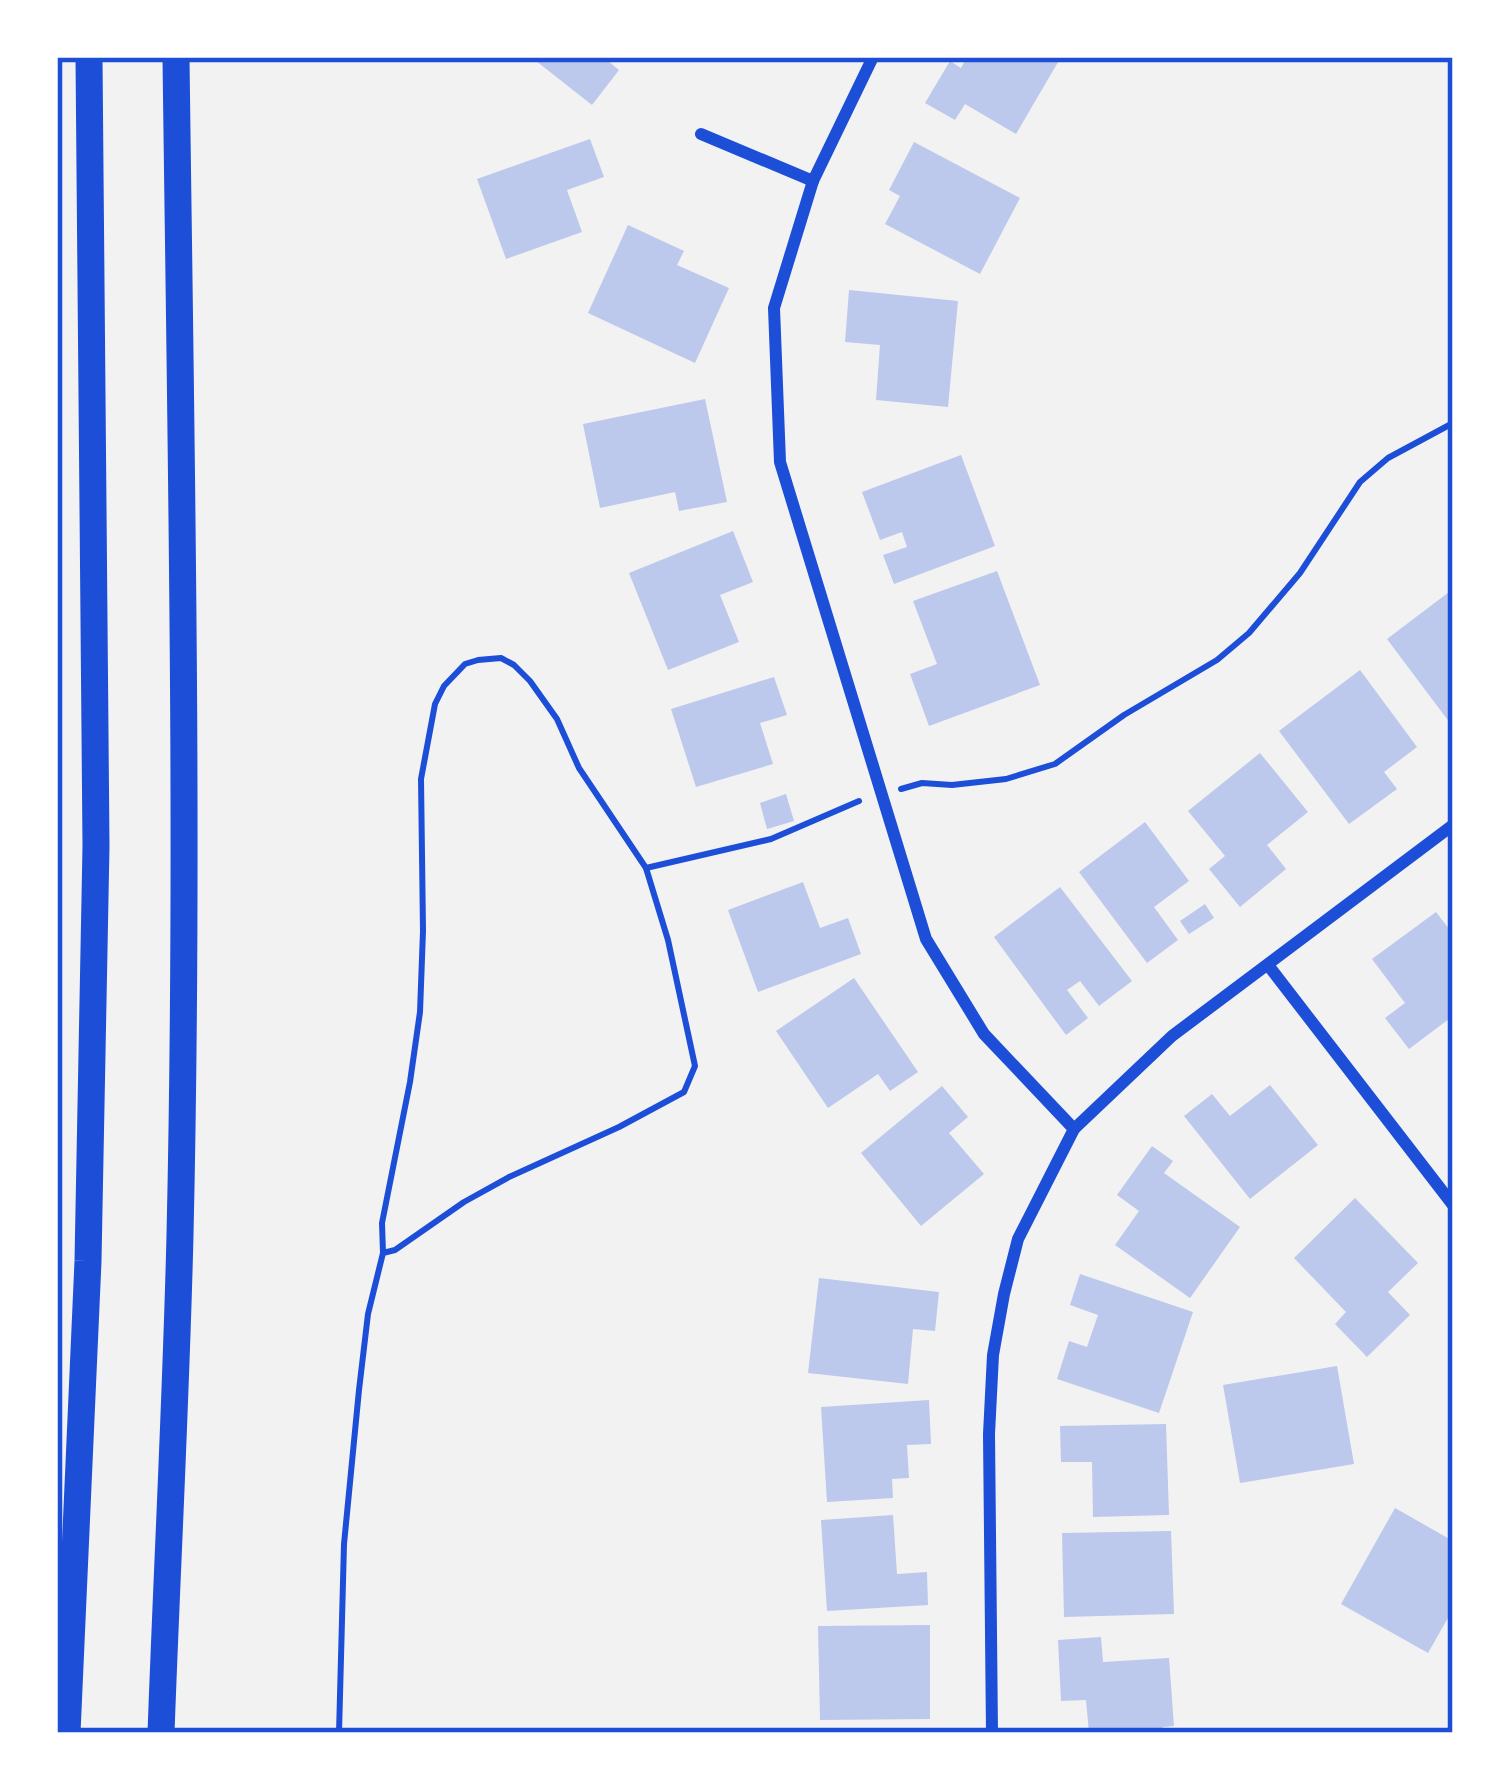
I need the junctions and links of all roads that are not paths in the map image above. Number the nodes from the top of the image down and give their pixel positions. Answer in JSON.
{"nodes":[{"id":1,"x":89,"y":57,"type":"edge"},
{"id":2,"x":176,"y":57,"type":"edge"},
{"id":3,"x":873,"y":57,"type":"edge"},
{"id":4,"x":701,"y":134,"type":"dead end"},
{"id":5,"x":813,"y":181,"type":"junction"},
{"id":6,"x":1453,"y":825,"type":"edge"},
{"id":7,"x":1268,"y":965,"type":"junction"},
{"id":8,"x":1074,"y":1129,"type":"junction"},
{"id":9,"x":1453,"y":1205,"type":"edge"},
{"id":10,"x":67,"y":1733,"type":"edge"},
{"id":11,"x":160,"y":1733,"type":"edge"},
{"id":12,"x":992,"y":1733,"type":"edge"}],
"edges":[{"from":1,"to":10,"type":"highway"},
{"from":2,"to":11,"type":"highway"},
{"from":3,"to":5,"type":"street"},
{"from":4,"to":5,"type":"street"},
{"from":5,"to":8,"type":"street"},
{"from":6,"to":7,"type":"street"},
{"from":7,"to":8,"type":"street"},
{"from":7,"to":9,"type":"street"},
{"from":8,"to":12,"type":"street"}]}
